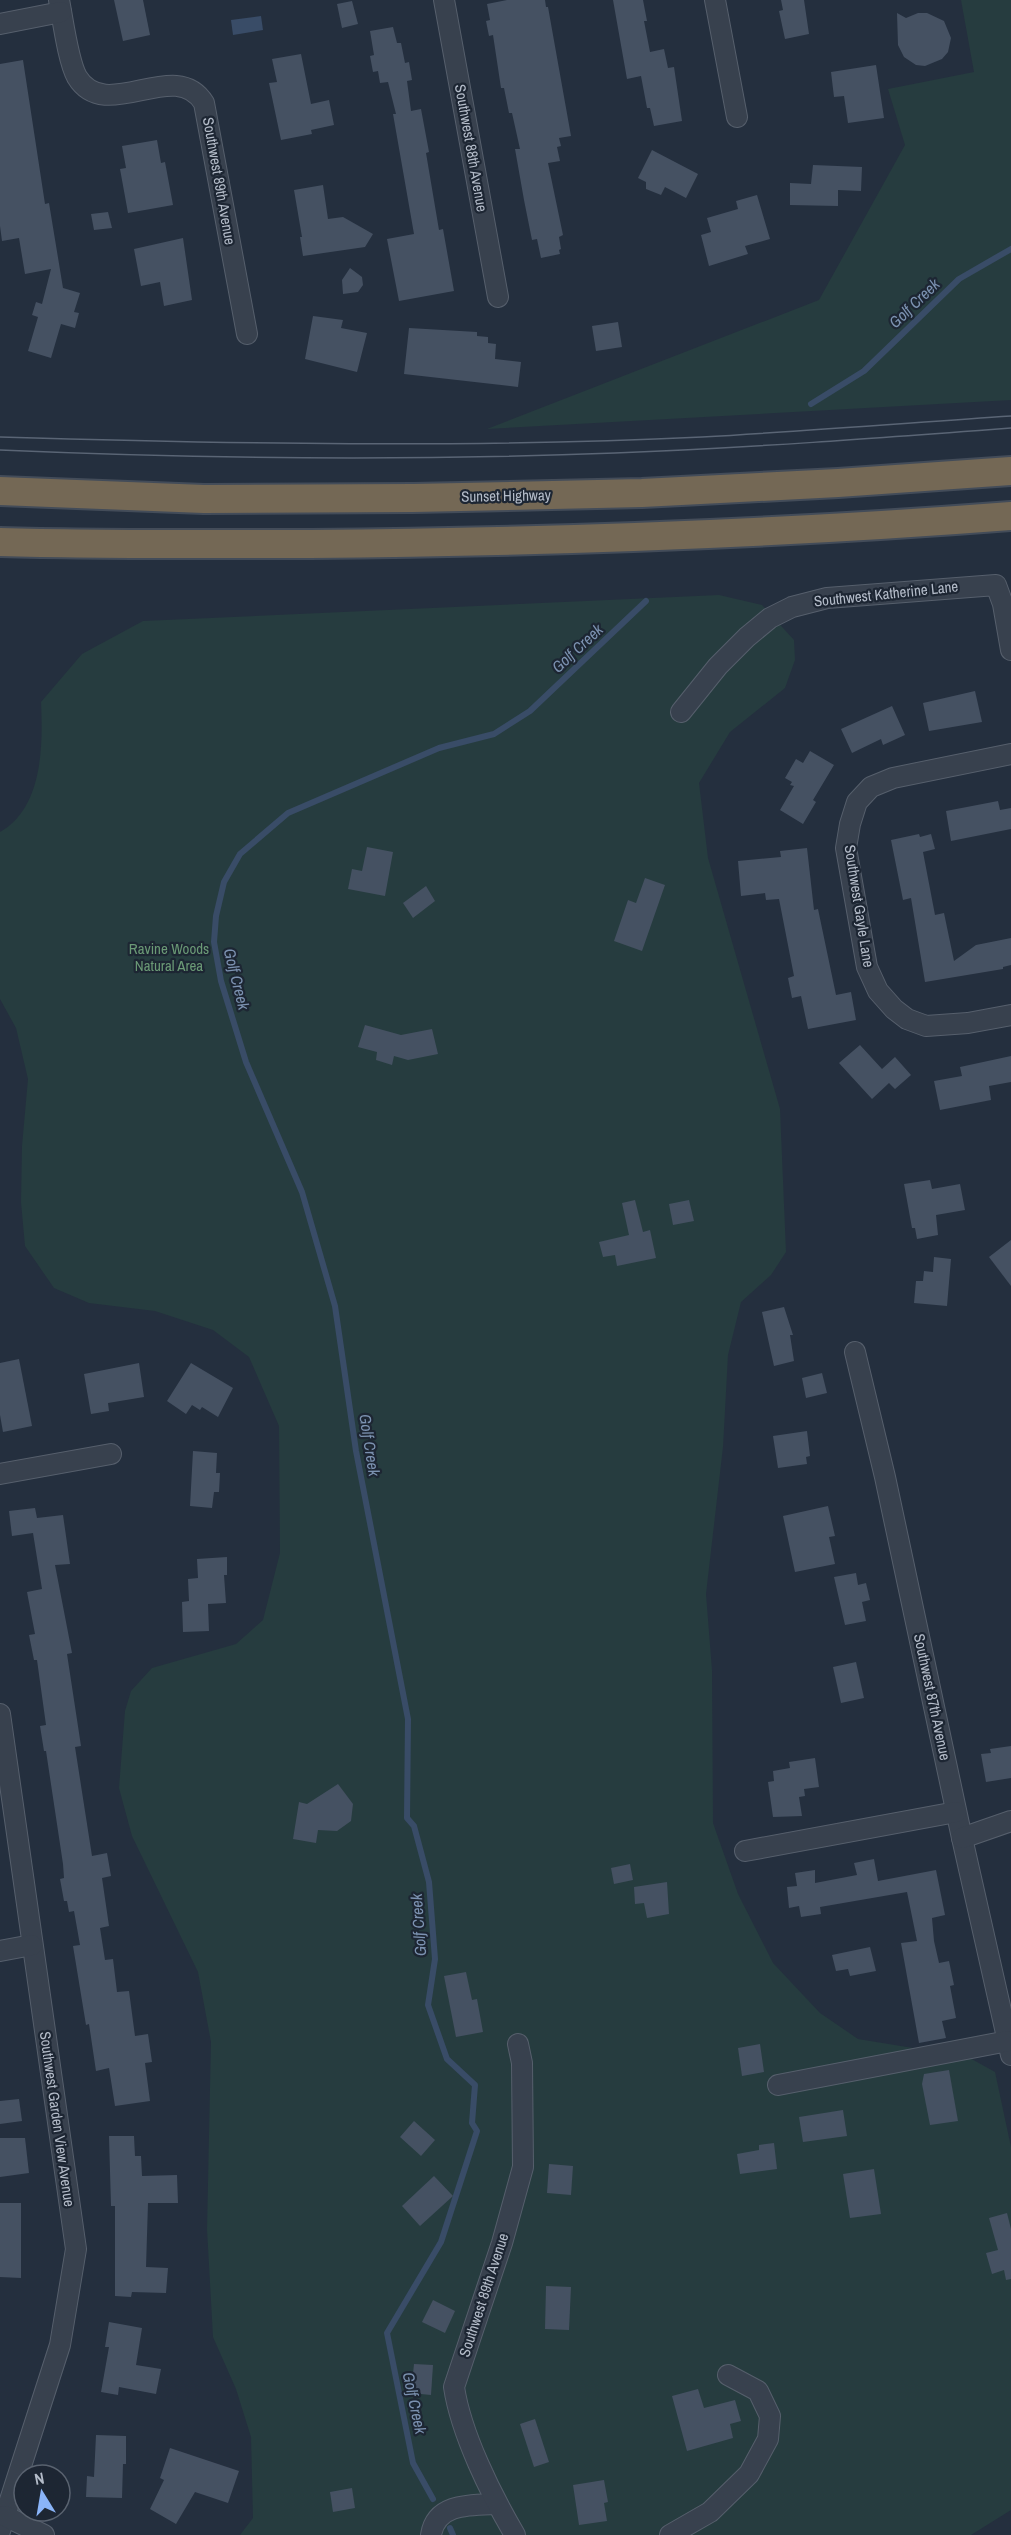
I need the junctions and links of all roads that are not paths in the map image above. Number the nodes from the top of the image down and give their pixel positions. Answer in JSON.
{"nodes":[{"id":1,"x":444,"y":0,"type":"edge"},
{"id":2,"x":715,"y":0,"type":"edge"},
{"id":3,"x":60,"y":6,"type":"edge"},
{"id":4,"x":0,"y":24,"type":"edge"},
{"id":5,"x":737,"y":117,"type":"dead end"},
{"id":6,"x":498,"y":297,"type":"dead end"},
{"id":7,"x":247,"y":334,"type":"dead end"},
{"id":8,"x":1011,"y":471,"type":"edge"},
{"id":9,"x":0,"y":491,"type":"edge"},
{"id":10,"x":1011,"y":516,"type":"edge"},
{"id":11,"x":0,"y":542,"type":"edge"},
{"id":12,"x":1011,"y":650,"type":"edge"},
{"id":13,"x":681,"y":712,"type":"dead end"},
{"id":14,"x":1011,"y":754,"type":"edge"},
{"id":15,"x":1011,"y":1015,"type":"edge"},
{"id":16,"x":855,"y":1352,"type":"dead end"},
{"id":17,"x":111,"y":1454,"type":"dead end"},
{"id":18,"x":0,"y":1474,"type":"edge"},
{"id":19,"x":0,"y":1714,"type":"edge"},
{"id":20,"x":956,"y":1812,"type":"junction"},
{"id":21,"x":1011,"y":1821,"type":"edge"},
{"id":22,"x":962,"y":1838,"type":"junction"},
{"id":23,"x":745,"y":1851,"type":"dead end"},
{"id":24,"x":32,"y":1945,"type":"junction"},
{"id":25,"x":0,"y":1951,"type":"edge"},
{"id":26,"x":518,"y":2044,"type":"dead end"},
{"id":27,"x":1010,"y":2051,"type":"edge"},
{"id":28,"x":778,"y":2085,"type":"dead end"},
{"id":29,"x":728,"y":2375,"type":"dead end"},
{"id":30,"x":497,"y":2504,"type":"junction"},
{"id":31,"x":2,"y":2524,"type":"edge"},
{"id":32,"x":44,"y":2535,"type":"edge"},
{"id":33,"x":431,"y":2535,"type":"edge"},
{"id":34,"x":514,"y":2535,"type":"edge"},
{"id":35,"x":670,"y":2535,"type":"edge"}],
"edges":[{"from":1,"to":6,"type":"street","name":"Southwest 88th Avenue"},
{"from":2,"to":5,"type":"street"},
{"from":3,"to":4,"type":"street"},
{"from":3,"to":7,"type":"street","name":"Southwest 89th Avenue"},
{"from":8,"to":9,"type":"highway","name":"Sunset Highway"},
{"from":10,"to":11,"type":"highway"},
{"from":12,"to":13,"type":"street","name":"Southwest Katherine Lane"},
{"from":14,"to":15,"type":"street","name":"Southwest Gayle Lane"},
{"from":16,"to":20,"type":"street","name":"Southwest 87th Avenue"},
{"from":17,"to":18,"type":"street"},
{"from":19,"to":24,"type":"street","name":"Southwest Garden View Avenue"},
{"from":20,"to":22,"type":"street","name":"Southwest 87th Avenue"},
{"from":20,"to":23,"type":"street"},
{"from":21,"to":22,"type":"street"},
{"from":22,"to":27,"type":"street","name":"Southwest 87th Avenue"},
{"from":24,"to":25,"type":"street"},
{"from":24,"to":31,"type":"street","name":"Southwest Garden View Avenue"},
{"from":26,"to":30,"type":"street","name":"Southwest 89th Avenue"},
{"from":27,"to":28,"type":"street","name":"Southwest 87th Avenue"},
{"from":29,"to":35,"type":"street"},
{"from":30,"to":33,"type":"street"},
{"from":30,"to":34,"type":"street","name":"Southwest 89th Avenue"},
{"from":31,"to":32,"type":"street","name":"Southwest Garden View Avenue"}]}
